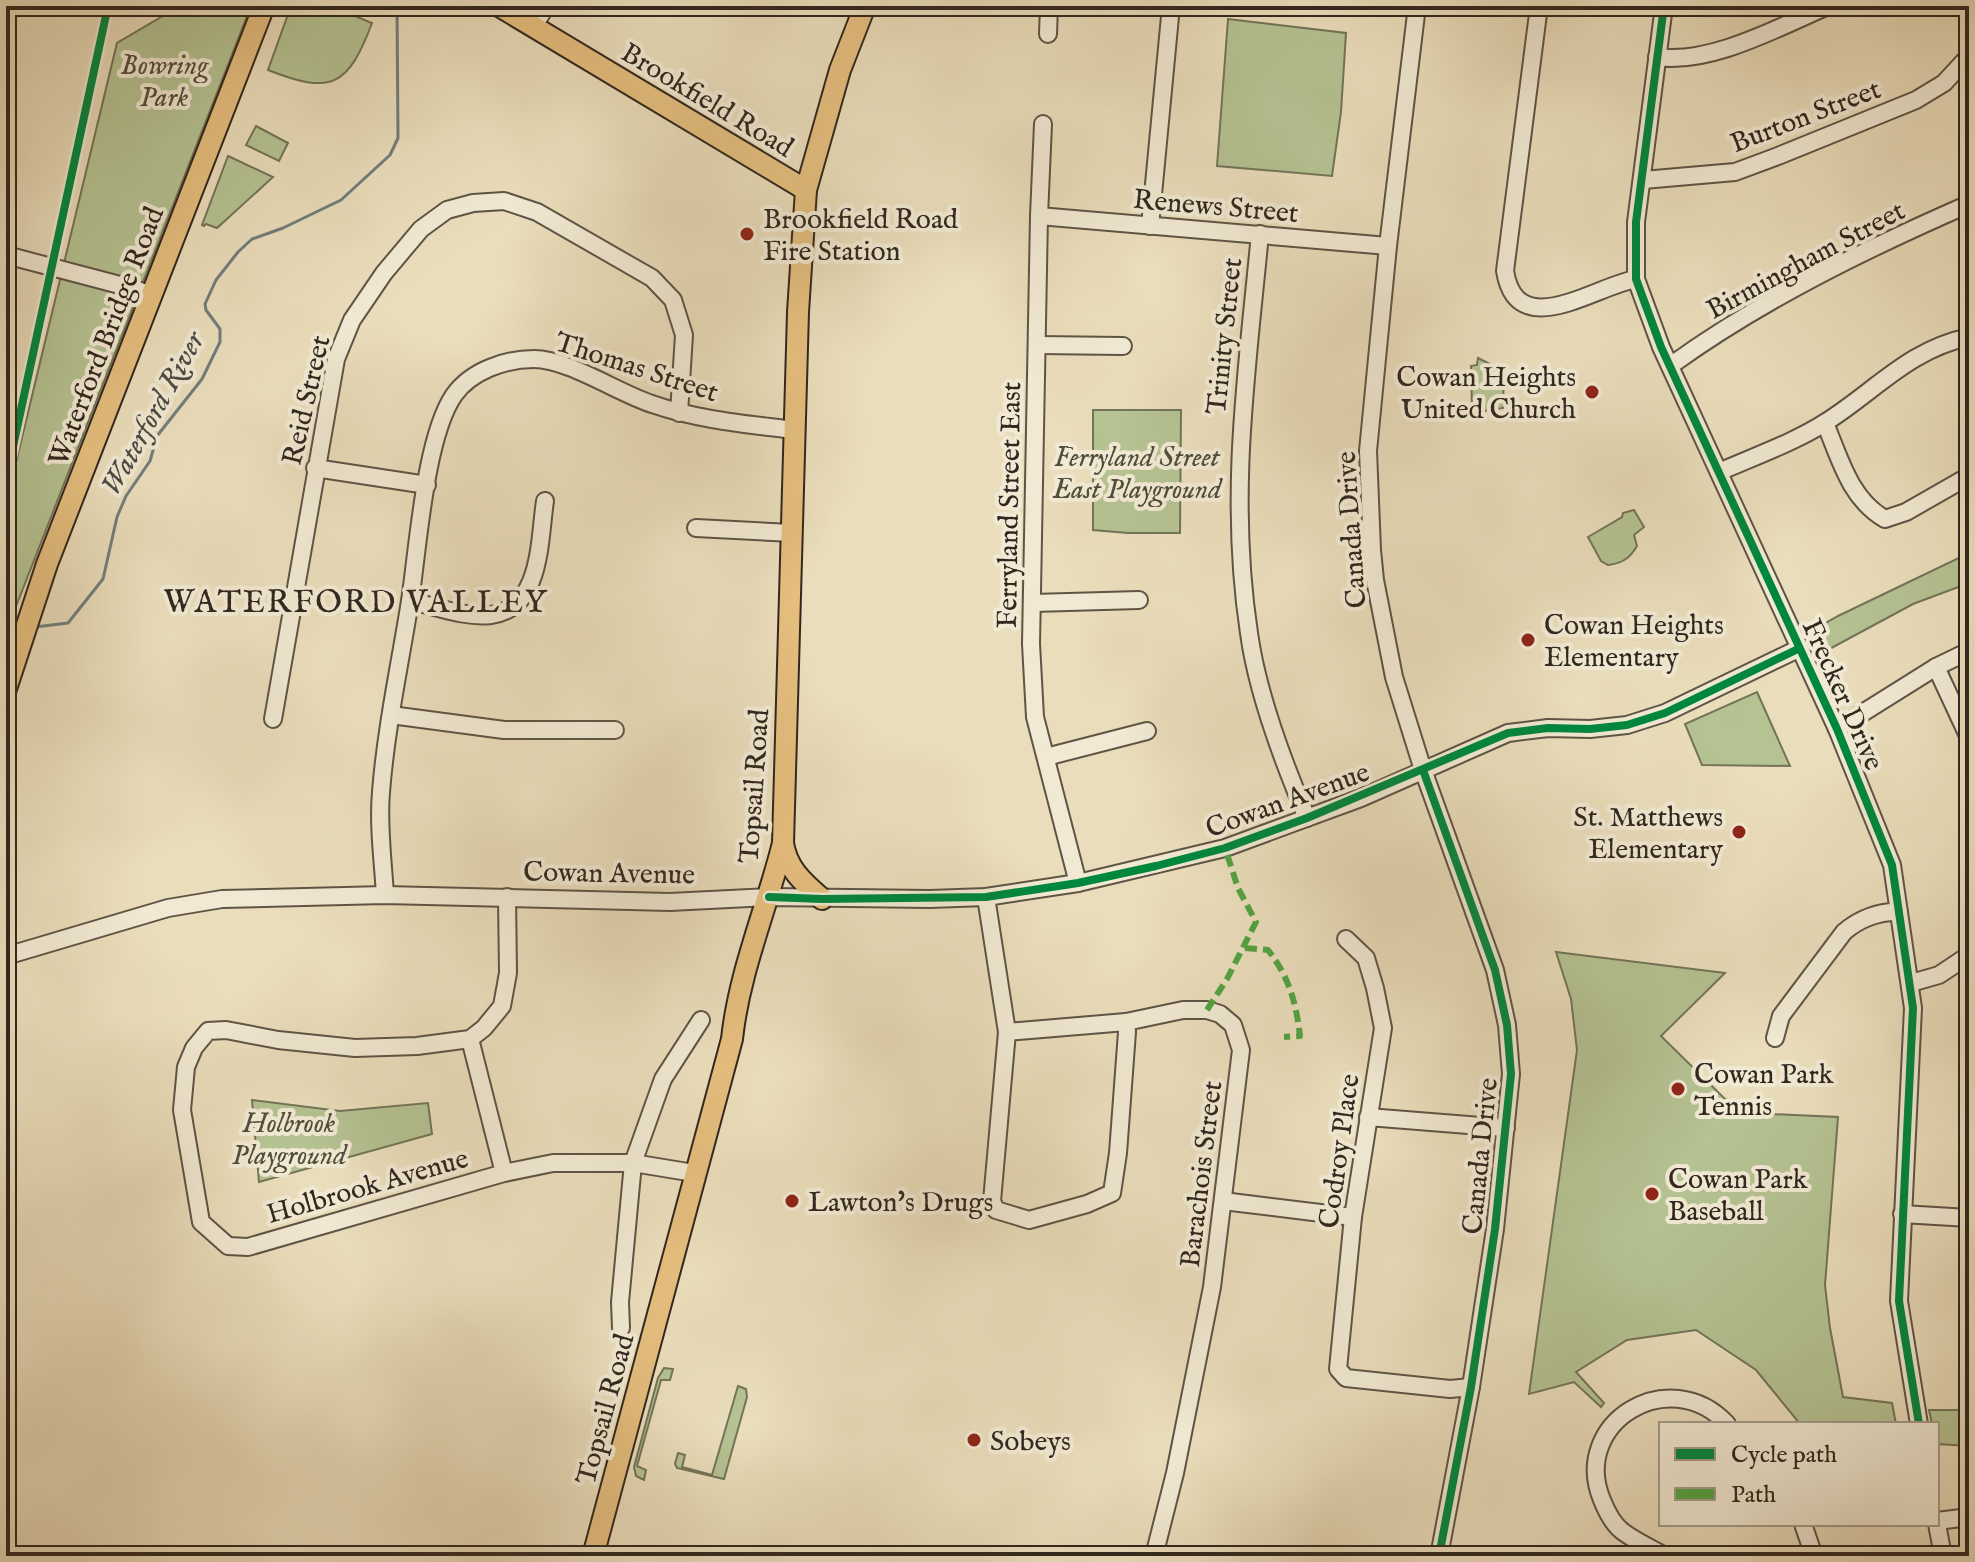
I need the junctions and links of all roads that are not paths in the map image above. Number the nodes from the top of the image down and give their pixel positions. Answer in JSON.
{"nodes":[{"id":1,"x":10,"y":6,"type":"edge"},
{"id":2,"x":264,"y":6,"type":"edge"},
{"id":3,"x":499,"y":6,"type":"edge"},
{"id":4,"x":546,"y":6,"type":"edge"},
{"id":5,"x":865,"y":6,"type":"edge"},
{"id":6,"x":1049,"y":6,"type":"edge"},
{"id":7,"x":1171,"y":6,"type":"edge"},
{"id":8,"x":1417,"y":6,"type":"edge"},
{"id":9,"x":1539,"y":6,"type":"edge"},
{"id":10,"x":1664,"y":6,"type":"edge"},
{"id":11,"x":1828,"y":6,"type":"edge"},
{"id":12,"x":6,"y":20,"type":"edge"},
{"id":13,"x":533,"y":28,"type":"junction"},
{"id":14,"x":1048,"y":34,"type":"dead end"},
{"id":15,"x":1969,"y":56,"type":"edge"},
{"id":16,"x":1657,"y":57,"type":"junction"},
{"id":17,"x":1043,"y":124,"type":"dead end"},
{"id":18,"x":1643,"y":180,"type":"junction"},
{"id":19,"x":806,"y":190,"type":"junction"},
{"id":20,"x":1969,"y":204,"type":"edge"},
{"id":21,"x":1039,"y":216,"type":"junction"},
{"id":22,"x":1150,"y":226,"type":"junction"},
{"id":23,"x":1260,"y":234,"type":"junction"},
{"id":24,"x":1388,"y":246,"type":"junction"},
{"id":25,"x":6,"y":255,"type":"edge"},
{"id":26,"x":1636,"y":279,"type":"junction"},
{"id":27,"x":151,"y":295,"type":"junction"},
{"id":28,"x":1969,"y":337,"type":"edge"},
{"id":29,"x":1037,"y":345,"type":"junction"},
{"id":30,"x":1123,"y":346,"type":"dead end"},
{"id":31,"x":1670,"y":366,"type":"junction"},
{"id":32,"x":679,"y":413,"type":"junction"},
{"id":33,"x":1825,"y":423,"type":"junction"},
{"id":34,"x":794,"y":430,"type":"junction"},
{"id":35,"x":315,"y":468,"type":"junction"},
{"id":36,"x":1719,"y":472,"type":"junction"},
{"id":37,"x":1969,"y":476,"type":"edge"},
{"id":38,"x":427,"y":485,"type":"junction"},
{"id":39,"x":545,"y":501,"type":"dead end"},
{"id":40,"x":696,"y":528,"type":"dead end"},
{"id":41,"x":792,"y":533,"type":"junction"},
{"id":42,"x":1139,"y":600,"type":"dead end"},
{"id":43,"x":410,"y":601,"type":"junction"},
{"id":44,"x":1033,"y":603,"type":"junction"},
{"id":45,"x":1798,"y":649,"type":"junction"},
{"id":46,"x":1969,"y":651,"type":"edge"},
{"id":47,"x":1936,"y":667,"type":"junction"},
{"id":48,"x":6,"y":689,"type":"edge"},
{"id":49,"x":391,"y":715,"type":"junction"},
{"id":50,"x":273,"y":719,"type":"dead end"},
{"id":51,"x":1837,"y":729,"type":"junction"},
{"id":52,"x":615,"y":730,"type":"dead end"},
{"id":53,"x":1147,"y":731,"type":"dead end"},
{"id":54,"x":1969,"y":738,"type":"edge"},
{"id":55,"x":1046,"y":757,"type":"junction"},
{"id":56,"x":1423,"y":770,"type":"junction"},
{"id":57,"x":1307,"y":818,"type":"junction"},
{"id":58,"x":783,"y":843,"type":"junction"},
{"id":59,"x":1078,"y":883,"type":"junction"},
{"id":60,"x":385,"y":895,"type":"junction"},
{"id":61,"x":507,"y":897,"type":"junction"},
{"id":62,"x":769,"y":897,"type":"junction"},
{"id":63,"x":986,"y":897,"type":"junction"},
{"id":64,"x":822,"y":899,"type":"junction"},
{"id":65,"x":1899,"y":912,"type":"junction"},
{"id":66,"x":1346,"y":939,"type":"dead end"},
{"id":67,"x":1969,"y":955,"type":"edge"},
{"id":68,"x":6,"y":956,"type":"edge"},
{"id":69,"x":1911,"y":983,"type":"junction"},
{"id":70,"x":701,"y":1020,"type":"dead end"},
{"id":71,"x":1126,"y":1022,"type":"junction"},
{"id":72,"x":1007,"y":1032,"type":"junction"},
{"id":73,"x":1775,"y":1038,"type":"dead end"},
{"id":74,"x":470,"y":1039,"type":"junction"},
{"id":75,"x":1368,"y":1117,"type":"junction"},
{"id":76,"x":1506,"y":1128,"type":"junction"},
{"id":77,"x":633,"y":1163,"type":"junction"},
{"id":78,"x":504,"y":1173,"type":"junction"},
{"id":79,"x":694,"y":1173,"type":"junction"},
{"id":80,"x":1223,"y":1201,"type":"junction"},
{"id":81,"x":1902,"y":1214,"type":"junction"},
{"id":82,"x":1353,"y":1217,"type":"junction"},
{"id":83,"x":1969,"y":1218,"type":"edge"},
{"id":84,"x":621,"y":1328,"type":"dead end"},
{"id":85,"x":1471,"y":1387,"type":"junction"},
{"id":86,"x":1725,"y":1422,"type":"edge"},
{"id":87,"x":1919,"y":1422,"type":"edge"},
{"id":88,"x":1969,"y":1517,"type":"edge"},
{"id":89,"x":1939,"y":1522,"type":"edge"},
{"id":90,"x":1804,"y":1526,"type":"edge"},
{"id":91,"x":1938,"y":1526,"type":"edge"},
{"id":92,"x":593,"y":1556,"type":"edge"},
{"id":93,"x":1154,"y":1556,"type":"edge"},
{"id":94,"x":1439,"y":1556,"type":"edge"},
{"id":95,"x":1665,"y":1556,"type":"edge"},
{"id":96,"x":1814,"y":1556,"type":"edge"},
{"id":97,"x":1943,"y":1556,"type":"edge"}],
"edges":[{"from":1,"to":12,"type":"street"},
{"from":2,"to":27,"type":"main road","name":"Waterford Bridge Road"},
{"from":3,"to":13,"type":"main road","name":"Brookfield Road"},
{"from":4,"to":13,"type":"street"},
{"from":5,"to":19,"type":"main road","name":"Topsail Road"},
{"from":6,"to":14,"type":"street"},
{"from":7,"to":22,"type":"street"},
{"from":8,"to":24,"type":"street","name":"Canada Drive"},
{"from":9,"to":26,"type":"street"},
{"from":10,"to":16,"type":"street","name":"Frecker Drive"},
{"from":11,"to":16,"type":"street"},
{"from":13,"to":19,"type":"main road","name":"Brookfield Road"},
{"from":15,"to":18,"type":"street","name":"Burton Street"},
{"from":16,"to":18,"type":"street","name":"Frecker Drive"},
{"from":17,"to":21,"type":"street","name":"Ferryland Street East"},
{"from":18,"to":26,"type":"street","name":"Frecker Drive"},
{"from":19,"to":34,"type":"main road","name":"Topsail Road"},
{"from":20,"to":31,"type":"street","name":"Birmingham Street"},
{"from":21,"to":22,"type":"street","name":"Renews Street"},
{"from":21,"to":29,"type":"street","name":"Ferryland Street East"},
{"from":22,"to":23,"type":"street","name":"Renews Street"},
{"from":23,"to":24,"type":"street","name":"Renews Street"},
{"from":23,"to":57,"type":"street","name":"Trinity Street"},
{"from":24,"to":56,"type":"street","name":"Canada Drive"},
{"from":25,"to":27,"type":"street"},
{"from":26,"to":31,"type":"street","name":"Frecker Drive"},
{"from":27,"to":48,"type":"main road","name":"Waterford Bridge Road"},
{"from":28,"to":33,"type":"street"},
{"from":29,"to":30,"type":"street"},
{"from":29,"to":44,"type":"street","name":"Ferryland Street East"},
{"from":31,"to":36,"type":"street","name":"Frecker Drive"},
{"from":32,"to":34,"type":"street","name":"Thomas Street"},
{"from":32,"to":35,"type":"street","name":"Reid Street"},
{"from":32,"to":38,"type":"street","name":"Thomas Street"},
{"from":33,"to":36,"type":"street"},
{"from":33,"to":37,"type":"street"},
{"from":34,"to":41,"type":"main road","name":"Topsail Road"},
{"from":35,"to":38,"type":"street"},
{"from":35,"to":50,"type":"street","name":"Reid Street"},
{"from":36,"to":45,"type":"street","name":"Frecker Drive"},
{"from":38,"to":43,"type":"street","name":"Thomas Street"},
{"from":39,"to":43,"type":"street"},
{"from":40,"to":41,"type":"street"},
{"from":41,"to":58,"type":"main road","name":"Topsail Road"},
{"from":42,"to":44,"type":"street"},
{"from":43,"to":49,"type":"street","name":"Thomas Street"},
{"from":44,"to":55,"type":"street","name":"Ferryland Street East"},
{"from":45,"to":51,"type":"street","name":"Frecker Drive"},
{"from":45,"to":56,"type":"street","name":"Cowan Avenue"},
{"from":46,"to":47,"type":"street"},
{"from":47,"to":51,"type":"street"},
{"from":47,"to":54,"type":"street"},
{"from":49,"to":52,"type":"street"},
{"from":49,"to":60,"type":"street","name":"Thomas Street"},
{"from":51,"to":65,"type":"street","name":"Frecker Drive"},
{"from":53,"to":55,"type":"street"},
{"from":55,"to":59,"type":"street","name":"Ferryland Street East"},
{"from":56,"to":57,"type":"street","name":"Cowan Avenue"},
{"from":56,"to":76,"type":"street","name":"Canada Drive"},
{"from":57,"to":59,"type":"street","name":"Cowan Avenue"},
{"from":58,"to":62,"type":"main road","name":"Topsail Road"},
{"from":58,"to":64,"type":"main road"},
{"from":59,"to":63,"type":"street","name":"Cowan Avenue"},
{"from":60,"to":61,"type":"street","name":"Cowan Avenue"},
{"from":60,"to":68,"type":"street","name":"Cowan Avenue"},
{"from":61,"to":62,"type":"street","name":"Cowan Avenue"},
{"from":61,"to":74,"type":"street"},
{"from":62,"to":64,"type":"street","name":"Cowan Avenue"},
{"from":62,"to":79,"type":"main road","name":"Topsail Road"},
{"from":63,"to":64,"type":"street","name":"Cowan Avenue"},
{"from":63,"to":72,"type":"street"},
{"from":65,"to":69,"type":"street","name":"Frecker Drive"},
{"from":65,"to":73,"type":"street"},
{"from":66,"to":75,"type":"street","name":"Codroy Place"},
{"from":67,"to":69,"type":"street"},
{"from":69,"to":81,"type":"street","name":"Frecker Drive"},
{"from":70,"to":77,"type":"street"},
{"from":71,"to":72,"type":"street","name":"Barachois Street"},
{"from":71,"to":72,"type":"street"},
{"from":71,"to":80,"type":"street","name":"Barachois Street"},
{"from":74,"to":78,"type":"street"},
{"from":74,"to":78,"type":"street","name":"Holbrook Avenue"},
{"from":75,"to":76,"type":"street"},
{"from":75,"to":82,"type":"street","name":"Codroy Place"},
{"from":76,"to":85,"type":"street","name":"Canada Drive"},
{"from":77,"to":78,"type":"street","name":"Holbrook Avenue"},
{"from":77,"to":79,"type":"street","name":"Holbrook Avenue"},
{"from":77,"to":84,"type":"street"},
{"from":79,"to":92,"type":"main road","name":"Topsail Road"},
{"from":80,"to":82,"type":"street"},
{"from":80,"to":93,"type":"street","name":"Barachois Street"},
{"from":81,"to":83,"type":"street"},
{"from":81,"to":87,"type":"street","name":"Frecker Drive"},
{"from":82,"to":85,"type":"street","name":"Codroy Place"},
{"from":85,"to":94,"type":"street","name":"Canada Drive"},
{"from":86,"to":95,"type":"street"},
{"from":88,"to":89,"type":"street"},
{"from":90,"to":96,"type":"street"},
{"from":91,"to":97,"type":"street"}]}
